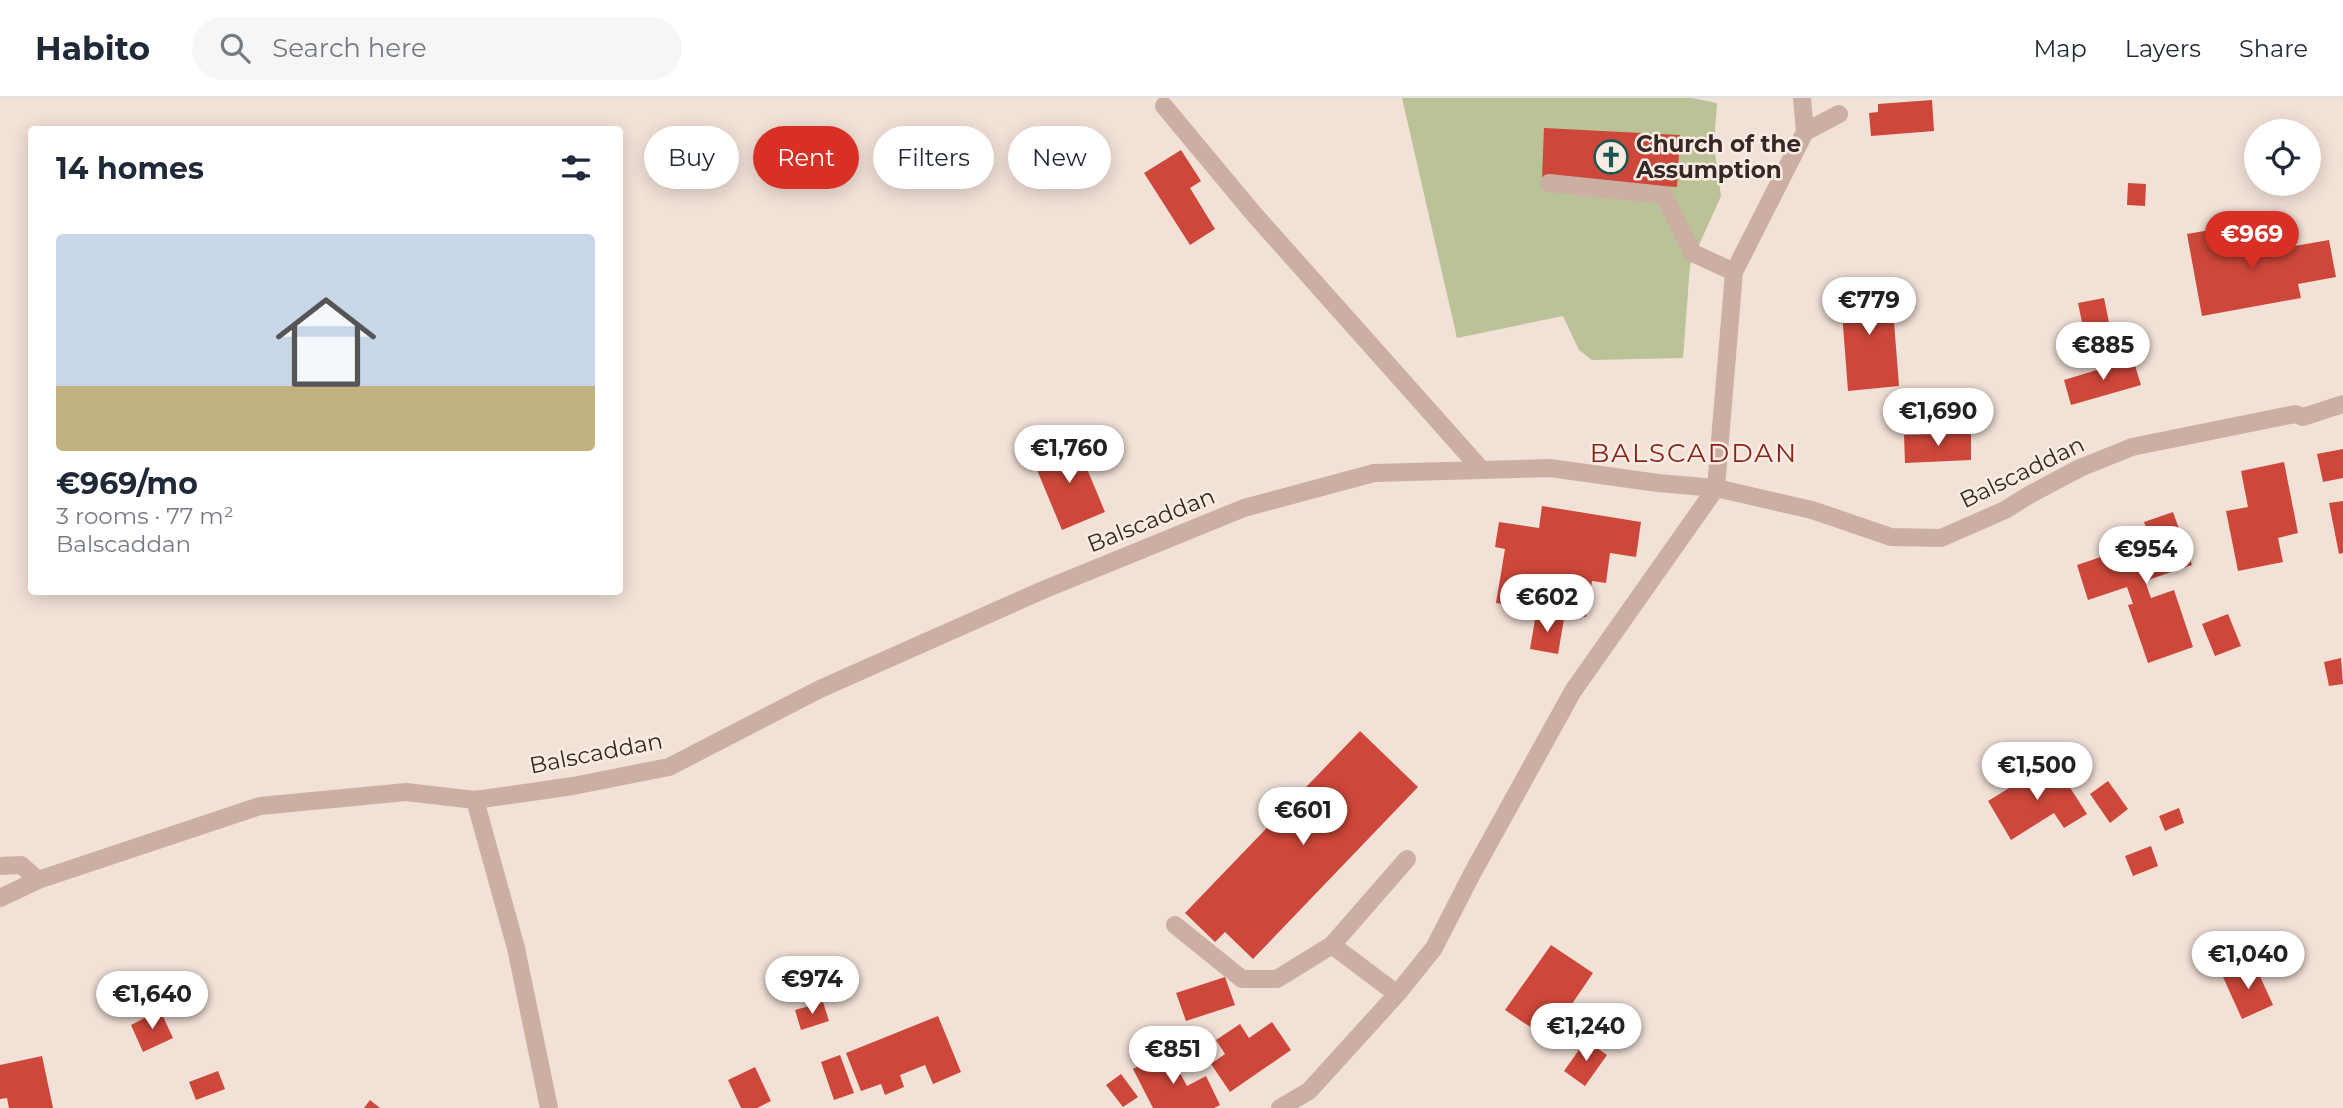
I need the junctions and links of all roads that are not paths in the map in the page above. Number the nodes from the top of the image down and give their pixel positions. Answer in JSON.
{"nodes":[{"id":1,"x":1802,"y":98,"type":"edge"},
{"id":2,"x":1164,"y":106,"type":"dead end"},
{"id":3,"x":1839,"y":114,"type":"dead end"},
{"id":4,"x":1805,"y":132,"type":"junction"},
{"id":5,"x":1549,"y":183,"type":"dead end"},
{"id":6,"x":1734,"y":272,"type":"junction"},
{"id":7,"x":2343,"y":404,"type":"edge"},
{"id":8,"x":1480,"y":468,"type":"junction"},
{"id":9,"x":1716,"y":488,"type":"junction"},
{"id":10,"x":475,"y":800,"type":"junction"},
{"id":11,"x":1407,"y":859,"type":"dead end"},
{"id":12,"x":0,"y":866,"type":"edge"},
{"id":13,"x":37,"y":880,"type":"junction"},
{"id":14,"x":0,"y":898,"type":"edge"},
{"id":15,"x":1175,"y":925,"type":"dead end"},
{"id":16,"x":1332,"y":945,"type":"junction"},
{"id":17,"x":1397,"y":994,"type":"junction"},
{"id":18,"x":1310,"y":1100,"type":"edge"},
{"id":19,"x":549,"y":1108,"type":"edge"},
{"id":20,"x":1280,"y":1108,"type":"edge"}],
"edges":[{"from":1,"to":4,"type":"street"},
{"from":2,"to":8,"type":"street"},
{"from":3,"to":4,"type":"street"},
{"from":4,"to":6,"type":"street"},
{"from":5,"to":6,"type":"street"},
{"from":6,"to":9,"type":"street"},
{"from":7,"to":9,"type":"street","name":"Balscaddan"},
{"from":8,"to":9,"type":"street","name":"Balscaddan"},
{"from":8,"to":10,"type":"street","name":"Balscaddan"},
{"from":9,"to":17,"type":"street"},
{"from":10,"to":13,"type":"street","name":"Balscaddan"},
{"from":10,"to":19,"type":"street"},
{"from":11,"to":16,"type":"street"},
{"from":12,"to":13,"type":"street"},
{"from":13,"to":14,"type":"street","name":"Balscaddan"},
{"from":15,"to":16,"type":"street"},
{"from":16,"to":17,"type":"street"},
{"from":17,"to":18,"type":"street"},
{"from":18,"to":20,"type":"street"}]}
